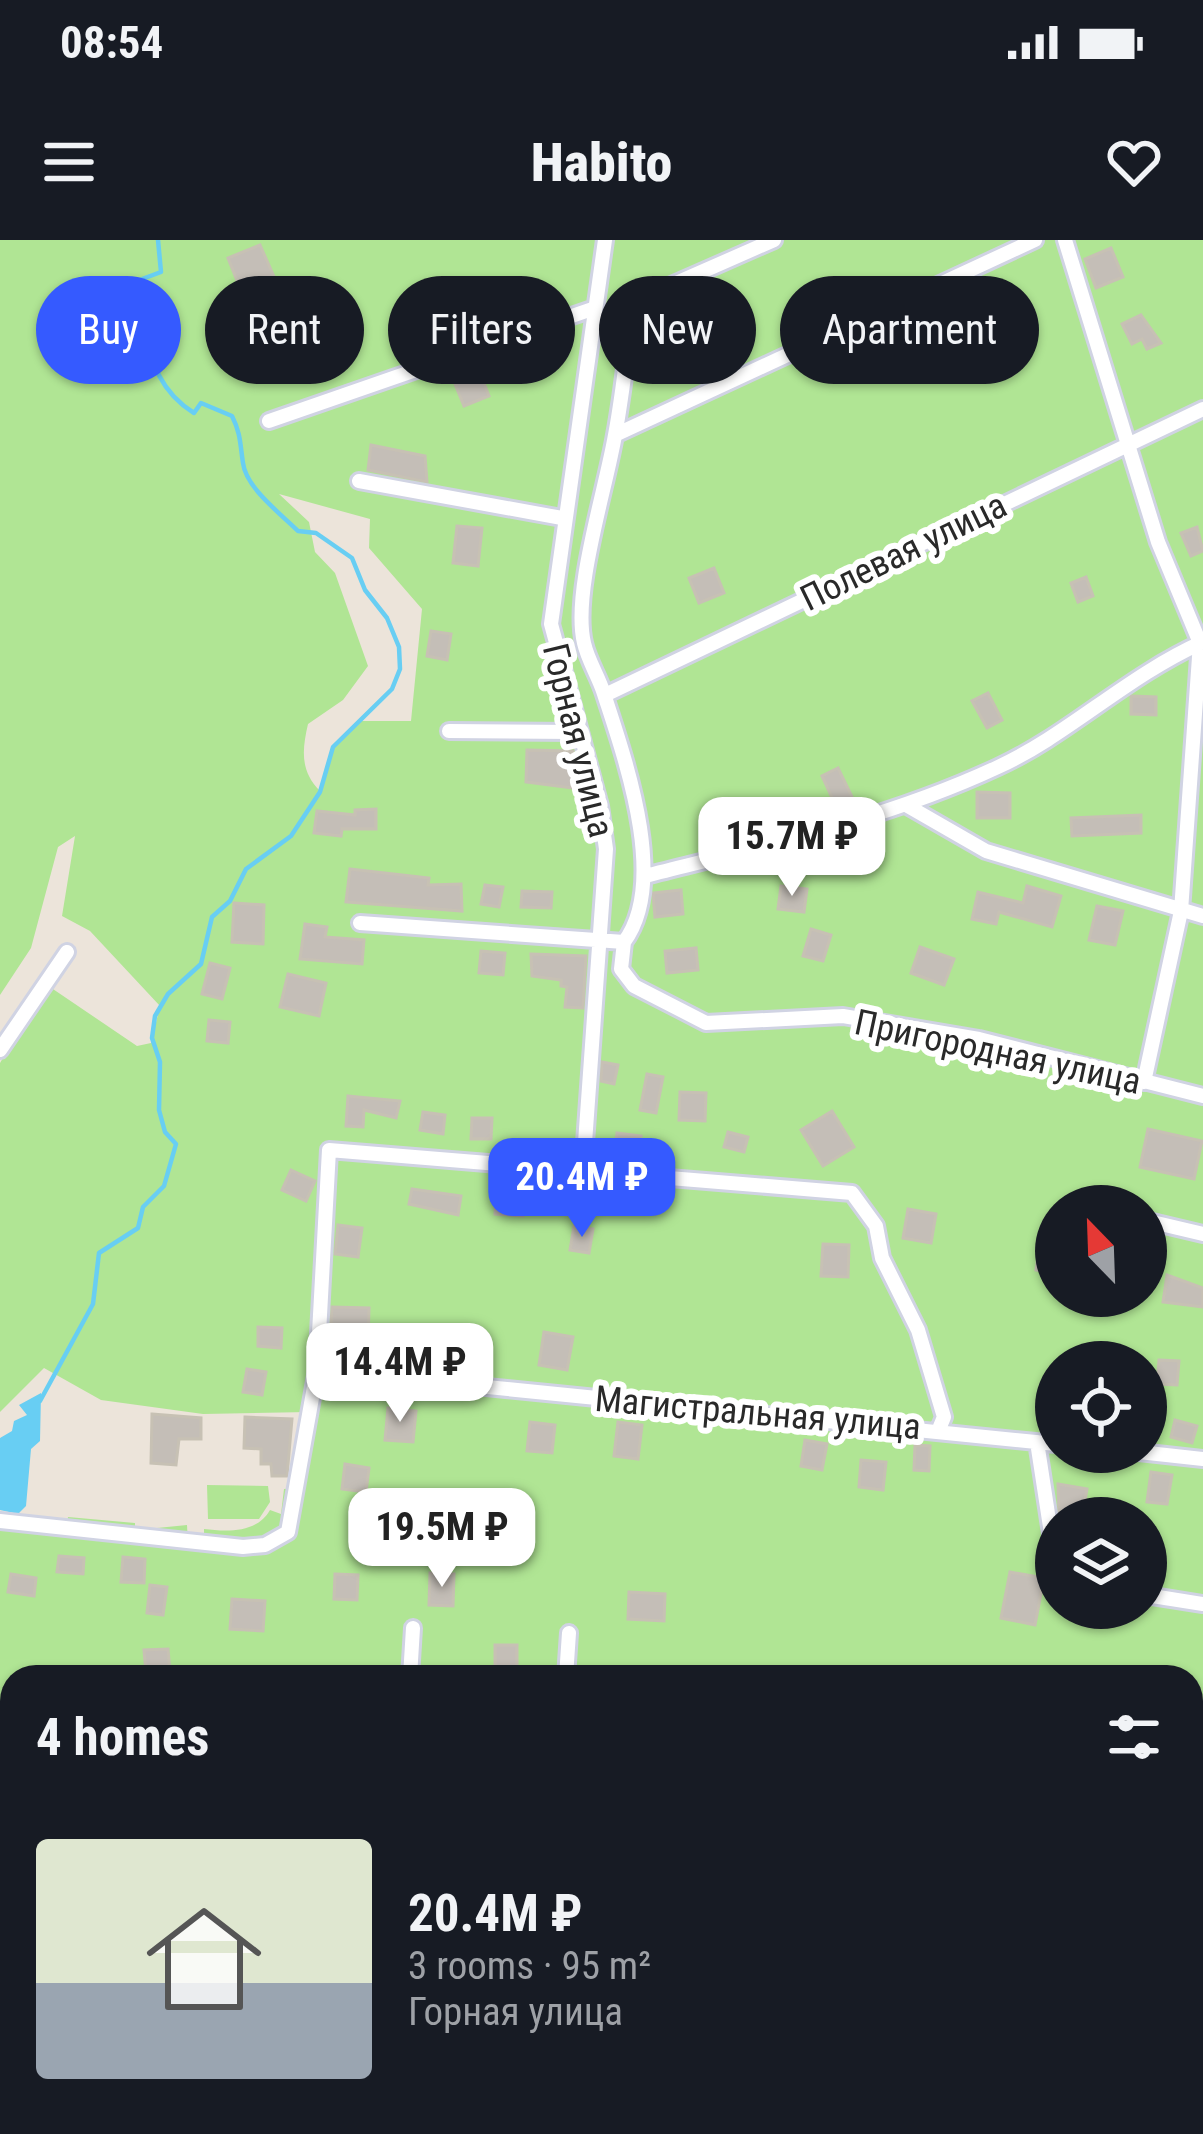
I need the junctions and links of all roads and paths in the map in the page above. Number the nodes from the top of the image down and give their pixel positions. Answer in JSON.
{"nodes":[{"id":1,"x":605,"y":240,"type":"edge"},
{"id":2,"x":773,"y":240,"type":"edge"},
{"id":3,"x":1035,"y":240,"type":"edge"},
{"id":4,"x":1069,"y":241,"type":"edge"},
{"id":5,"x":595,"y":308,"type":"junction"},
{"id":6,"x":1203,"y":409,"type":"edge"},
{"id":7,"x":269,"y":421,"type":"dead end"},
{"id":8,"x":615,"y":435,"type":"junction"},
{"id":9,"x":1126,"y":443,"type":"junction"},
{"id":10,"x":359,"y":481,"type":"dead end"},
{"id":11,"x":562,"y":518,"type":"junction"},
{"id":12,"x":1201,"y":643,"type":"edge"},
{"id":13,"x":605,"y":695,"type":"junction"},
{"id":14,"x":449,"y":731,"type":"dead end"},
{"id":15,"x":576,"y":732,"type":"junction"},
{"id":16,"x":906,"y":805,"type":"junction"},
{"id":17,"x":645,"y":876,"type":"junction"},
{"id":18,"x":1181,"y":911,"type":"junction"},
{"id":19,"x":1203,"y":916,"type":"edge"},
{"id":20,"x":360,"y":923,"type":"dead end"},
{"id":21,"x":598,"y":941,"type":"junction"},
{"id":22,"x":624,"y":942,"type":"junction"},
{"id":23,"x":67,"y":952,"type":"dead end"},
{"id":24,"x":0,"y":1050,"type":"edge"},
{"id":25,"x":1144,"y":1082,"type":"junction"},
{"id":26,"x":1203,"y":1096,"type":"edge"},
{"id":27,"x":583,"y":1171,"type":"junction"},
{"id":28,"x":1167,"y":1225,"type":"edge"},
{"id":29,"x":1203,"y":1234,"type":"edge"},
{"id":30,"x":317,"y":1370,"type":"junction"},
{"id":31,"x":939,"y":1430,"type":"junction"},
{"id":32,"x":1035,"y":1442,"type":"edge"},
{"id":33,"x":1167,"y":1455,"type":"edge"},
{"id":34,"x":1203,"y":1459,"type":"edge"},
{"id":35,"x":0,"y":1521,"type":"edge"},
{"id":36,"x":1167,"y":1598,"type":"edge"},
{"id":37,"x":1203,"y":1604,"type":"edge"},
{"id":38,"x":413,"y":1628,"type":"dead end"},
{"id":39,"x":569,"y":1633,"type":"dead end"},
{"id":40,"x":411,"y":1665,"type":"edge"},
{"id":41,"x":567,"y":1665,"type":"edge"}],
"edges":[{"from":1,"to":5,"type":"street","name":"Горная улица"},
{"from":2,"to":8,"type":"street"},
{"from":3,"to":8,"type":"street"},
{"from":4,"to":9,"type":"street"},
{"from":5,"to":7,"type":"street"},
{"from":5,"to":11,"type":"street","name":"Горная улица"},
{"from":6,"to":9,"type":"street","name":"Полевая улица"},
{"from":8,"to":13,"type":"street"},
{"from":9,"to":12,"type":"street"},
{"from":9,"to":13,"type":"street","name":"Полевая улица"},
{"from":10,"to":11,"type":"street"},
{"from":11,"to":15,"type":"street","name":"Горная улица"},
{"from":12,"to":16,"type":"street"},
{"from":12,"to":18,"type":"street"},
{"from":13,"to":17,"type":"street"},
{"from":14,"to":15,"type":"street"},
{"from":15,"to":21,"type":"street","name":"Горная улица"},
{"from":16,"to":17,"type":"street"},
{"from":16,"to":18,"type":"street"},
{"from":17,"to":22,"type":"street"},
{"from":18,"to":19,"type":"street"},
{"from":18,"to":25,"type":"street"},
{"from":20,"to":21,"type":"street"},
{"from":21,"to":22,"type":"street"},
{"from":21,"to":27,"type":"street","name":"Горная улица"},
{"from":22,"to":25,"type":"street","name":"Пригородная улица"},
{"from":23,"to":24,"type":"street"},
{"from":25,"to":26,"type":"street","name":"Пригородная улица"},
{"from":27,"to":30,"type":"street"},
{"from":27,"to":31,"type":"street"},
{"from":28,"to":29,"type":"street"},
{"from":30,"to":31,"type":"street","name":"Магистральная улица"},
{"from":30,"to":35,"type":"street"},
{"from":31,"to":32,"type":"street","name":"Магистральная улица"},
{"from":33,"to":34,"type":"street"},
{"from":36,"to":37,"type":"street"},
{"from":38,"to":40,"type":"street"},
{"from":39,"to":41,"type":"street"}]}
